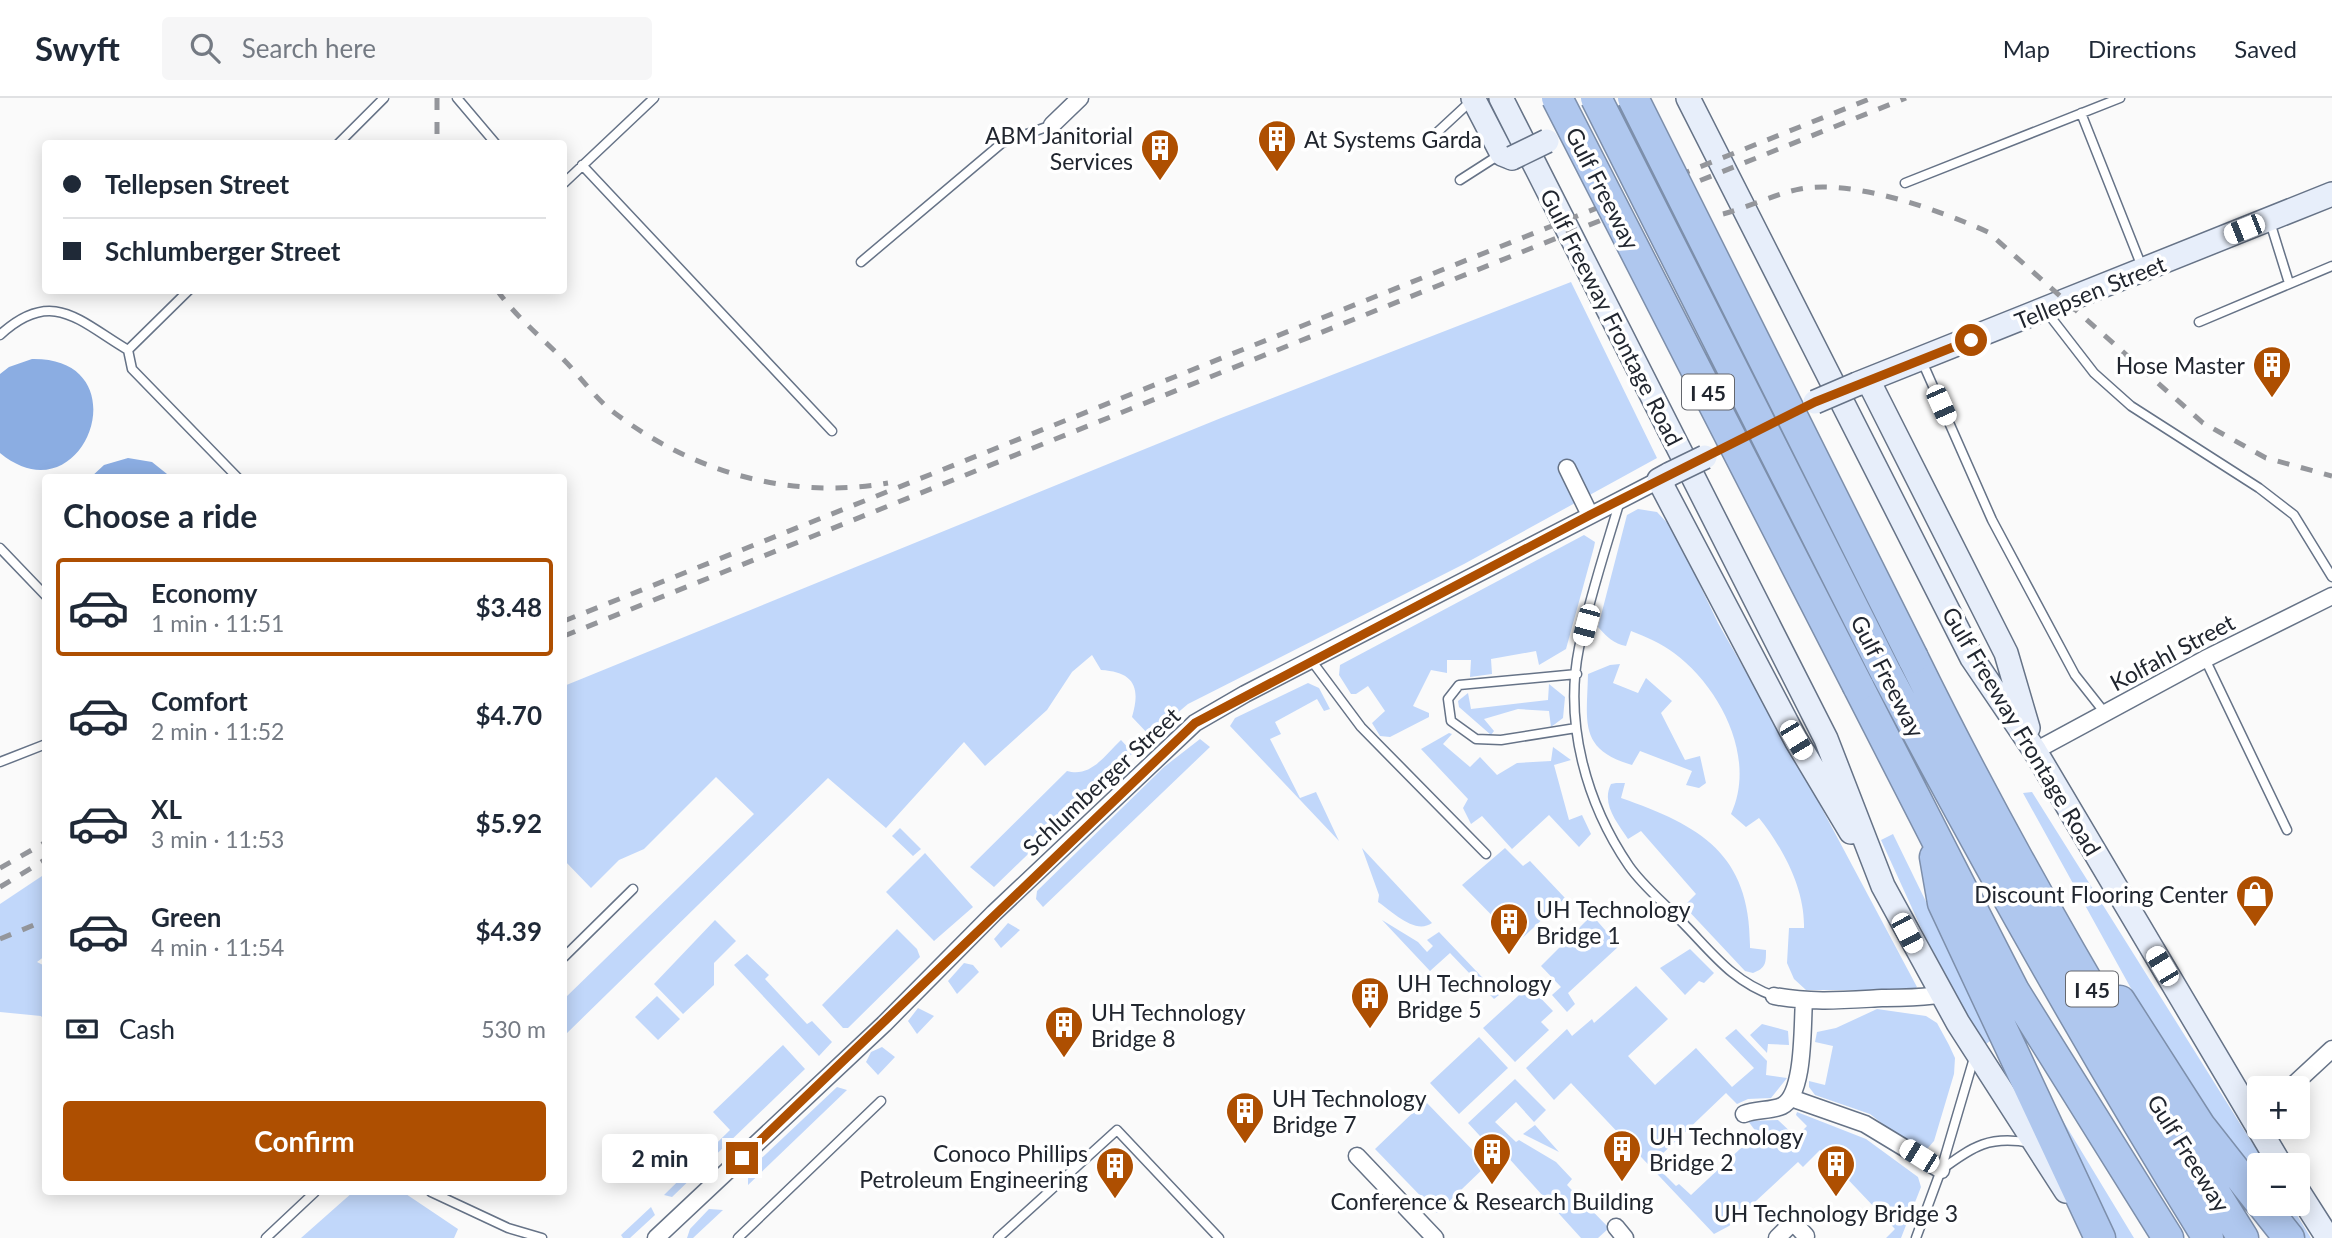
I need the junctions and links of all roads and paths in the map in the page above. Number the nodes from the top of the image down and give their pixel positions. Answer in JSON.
{"nodes":[{"id":1,"x":384,"y":98,"type":"edge"},
{"id":2,"x":457,"y":98,"type":"edge"},
{"id":3,"x":654,"y":98,"type":"edge"},
{"id":4,"x":1080,"y":98,"type":"edge"},
{"id":5,"x":1473,"y":98,"type":"edge"},
{"id":6,"x":1501,"y":98,"type":"edge"},
{"id":7,"x":1558,"y":98,"type":"edge"},
{"id":8,"x":1596,"y":98,"type":"edge"},
{"id":9,"x":1634,"y":98,"type":"edge"},
{"id":10,"x":1688,"y":98,"type":"edge"},
{"id":11,"x":2120,"y":98,"type":"edge"},
{"id":12,"x":2081,"y":113,"type":"junction"},
{"id":13,"x":1052,"y":125,"type":"joint"},
{"id":14,"x":1430,"y":139,"type":"dead end"},
{"id":15,"x":342,"y":140,"type":"edge"},
{"id":16,"x":493,"y":140,"type":"edge"},
{"id":17,"x":1507,"y":156,"type":"junction"},
{"id":18,"x":582,"y":165,"type":"junction"},
{"id":19,"x":567,"y":180,"type":"edge"},
{"id":20,"x":1460,"y":180,"type":"dead end"},
{"id":21,"x":1905,"y":183,"type":"dead end"},
{"id":22,"x":2332,"y":194,"type":"edge"},
{"id":23,"x":2269,"y":219,"type":"junction"},
{"id":24,"x":861,"y":262,"type":"dead end"},
{"id":25,"x":2332,"y":266,"type":"edge"},
{"id":26,"x":2143,"y":270,"type":"junction"},
{"id":27,"x":2289,"y":283,"type":"junction"},
{"id":28,"x":185,"y":294,"type":"edge"},
{"id":29,"x":2046,"y":311,"type":"junction"},
{"id":30,"x":2199,"y":322,"type":"dead end"},
{"id":31,"x":0,"y":335,"type":"edge"},
{"id":32,"x":128,"y":350,"type":"junction"},
{"id":33,"x":1921,"y":359,"type":"junction"},
{"id":34,"x":1863,"y":382,"type":"junction"},
{"id":35,"x":832,"y":431,"type":"dead end"},
{"id":36,"x":1567,"y":468,"type":"dead end"},
{"id":37,"x":234,"y":474,"type":"edge"},
{"id":38,"x":1665,"y":477,"type":"junction"},
{"id":39,"x":1619,"y":501,"type":"junction"},
{"id":40,"x":1590,"y":515,"type":"junction"},
{"id":41,"x":0,"y":548,"type":"edge"},
{"id":42,"x":2332,"y":577,"type":"edge"},
{"id":43,"x":42,"y":592,"type":"edge"},
{"id":44,"x":2332,"y":596,"type":"edge"},
{"id":45,"x":2205,"y":659,"type":"junction"},
{"id":46,"x":1311,"y":660,"type":"junction"},
{"id":47,"x":1577,"y":674,"type":"junction"},
{"id":48,"x":2105,"y":713,"type":"junction"},
{"id":49,"x":1576,"y":728,"type":"junction"},
{"id":50,"x":1951,"y":735,"type":"junction"},
{"id":51,"x":42,"y":746,"type":"edge"},
{"id":52,"x":2035,"y":751,"type":"junction"},
{"id":53,"x":0,"y":762,"type":"edge"},
{"id":54,"x":1930,"y":829,"type":"junction"},
{"id":55,"x":2287,"y":830,"type":"dead end"},
{"id":56,"x":1486,"y":854,"type":"dead end"},
{"id":57,"x":1883,"y":886,"type":"junction"},
{"id":58,"x":633,"y":889,"type":"dead end"},
{"id":59,"x":567,"y":954,"type":"edge"},
{"id":60,"x":1941,"y":994,"type":"junction"},
{"id":61,"x":1774,"y":996,"type":"joint"},
{"id":62,"x":1804,"y":1001,"type":"junction"},
{"id":63,"x":2332,"y":1049,"type":"edge"},
{"id":64,"x":1976,"y":1051,"type":"junction"},
{"id":65,"x":2303,"y":1076,"type":"edge"},
{"id":66,"x":1791,"y":1098,"type":"junction"},
{"id":67,"x":881,"y":1101,"type":"dead end"},
{"id":68,"x":2247,"y":1105,"type":"edge"},
{"id":69,"x":1744,"y":1114,"type":"dead end"},
{"id":70,"x":2036,"y":1144,"type":"junction"},
{"id":71,"x":1357,"y":1156,"type":"dead end"},
{"id":72,"x":1941,"y":1170,"type":"junction"},
{"id":73,"x":2247,"y":1186,"type":"edge"},
{"id":74,"x":312,"y":1195,"type":"edge"},
{"id":75,"x":437,"y":1195,"type":"edge"},
{"id":76,"x":2310,"y":1210,"type":"edge"},
{"id":77,"x":2271,"y":1216,"type":"edge"},
{"id":78,"x":1805,"y":1236,"type":"dead end"},
{"id":79,"x":660,"y":1237,"type":"edge"},
{"id":80,"x":266,"y":1238,"type":"edge"},
{"id":81,"x":542,"y":1238,"type":"edge"},
{"id":82,"x":738,"y":1238,"type":"edge"},
{"id":83,"x":998,"y":1238,"type":"edge"},
{"id":84,"x":1219,"y":1238,"type":"edge"},
{"id":85,"x":1435,"y":1238,"type":"edge"},
{"id":86,"x":1777,"y":1238,"type":"edge"},
{"id":87,"x":1916,"y":1238,"type":"edge"},
{"id":88,"x":2098,"y":1238,"type":"edge"},
{"id":89,"x":2168,"y":1238,"type":"edge"},
{"id":90,"x":2208,"y":1238,"type":"edge"},
{"id":91,"x":2244,"y":1238,"type":"edge"},
{"id":92,"x":2289,"y":1238,"type":"edge"},
{"id":93,"x":2328,"y":1238,"type":"edge"}],
"edges":[{"from":1,"to":15,"type":"lane"},
{"from":2,"to":16,"type":"lane"},
{"from":3,"to":18,"type":"lane"},
{"from":4,"to":13,"type":"street"},
{"from":5,"to":14,"type":"lane"},
{"from":5,"to":17,"type":"main road"},
{"from":6,"to":57,"type":"main road","name":"Gulf Freeway Frontage Road"},
{"from":7,"to":54,"type":"highway","name":"Gulf Freeway","number":"I 45","bridge":true},
{"from":8,"to":90,"type":"highway","name":"Gulf Freeway","bridge":true},
{"from":9,"to":17,"type":"main road","bridge":true},
{"from":9,"to":50,"type":"highway","name":"Gulf Freeway","number":"I 45","bridge":true},
{"from":10,"to":52,"type":"main road","name":"Gulf Freeway Frontage Road"},
{"from":11,"to":12,"type":"lane"},
{"from":12,"to":21,"type":"lane"},
{"from":12,"to":26,"type":"lane"},
{"from":13,"to":24,"type":"lane"},
{"from":17,"to":20,"type":"lane"},
{"from":18,"to":19,"type":"lane"},
{"from":18,"to":35,"type":"lane"},
{"from":22,"to":23,"type":"main road","name":"Tellepsen Street"},
{"from":23,"to":26,"type":"main road","name":"Tellepsen Street"},
{"from":23,"to":27,"type":"lane"},
{"from":25,"to":27,"type":"lane"},
{"from":26,"to":29,"type":"main road","name":"Tellepsen Street"},
{"from":27,"to":30,"type":"lane"},
{"from":28,"to":32,"type":"lane"},
{"from":29,"to":33,"type":"main road","name":"Tellepsen Street"},
{"from":29,"to":42,"type":"lane"},
{"from":31,"to":32,"type":"lane"},
{"from":32,"to":37,"type":"lane"},
{"from":33,"to":34,"type":"main road","name":"Tellepsen Street"},
{"from":33,"to":48,"type":"lane"},
{"from":34,"to":38,"type":"main road","name":"Tellepsen Street","bridge":true},
{"from":34,"to":52,"type":"main road"},
{"from":36,"to":40,"type":"street"},
{"from":38,"to":39,"type":"street","name":"Schlumberger Street"},
{"from":38,"to":57,"type":"main road"},
{"from":39,"to":40,"type":"street","name":"Schlumberger Street"},
{"from":39,"to":47,"type":"lane"},
{"from":40,"to":46,"type":"street","name":"Schlumberger Street"},
{"from":41,"to":43,"type":"lane"},
{"from":44,"to":45,"type":"street","name":"Kolfahl Street"},
{"from":45,"to":48,"type":"street","name":"Kolfahl Street"},
{"from":45,"to":55,"type":"lane"},
{"from":46,"to":56,"type":"lane"},
{"from":46,"to":79,"type":"street","name":"Schlumberger Street"},
{"from":47,"to":49,"type":"lane"},
{"from":47,"to":49,"type":"lane"},
{"from":48,"to":52,"type":"street","name":"Kolfahl Street"},
{"from":49,"to":61,"type":"lane"},
{"from":50,"to":73,"type":"highway"},
{"from":50,"to":91,"type":"highway","name":"Gulf Freeway","number":"I 45"},
{"from":51,"to":53,"type":"lane"},
{"from":52,"to":68,"type":"main road","name":"Gulf Freeway Frontage Road"},
{"from":54,"to":88,"type":"highway"},
{"from":54,"to":89,"type":"highway","name":"Gulf Freeway","number":"I 45"},
{"from":57,"to":60,"type":"main road","name":"Gulf Freeway Frontage Road"},
{"from":58,"to":59,"type":"lane"},
{"from":60,"to":62,"type":"street"},
{"from":60,"to":64,"type":"main road","name":"Gulf Freeway Frontage Road"},
{"from":61,"to":62,"type":"street"},
{"from":62,"to":66,"type":"street"},
{"from":63,"to":65,"type":"street"},
{"from":64,"to":70,"type":"main road","name":"Gulf Freeway Frontage Road"},
{"from":64,"to":72,"type":"lane"},
{"from":66,"to":69,"type":"street"},
{"from":66,"to":72,"type":"street"},
{"from":67,"to":82,"type":"lane"},
{"from":70,"to":72,"type":"lane"},
{"from":70,"to":88,"type":"main road","name":"Gulf Freeway Frontage Road"},
{"from":71,"to":85,"type":"street"},
{"from":72,"to":87,"type":"lane"},
{"from":74,"to":80,"type":"lane"},
{"from":75,"to":81,"type":"lane"},
{"from":76,"to":93,"type":"main road"},
{"from":77,"to":92,"type":"highway"},
{"from":78,"to":86,"type":"street"},
{"from":83,"to":84,"type":"lane"}]}
